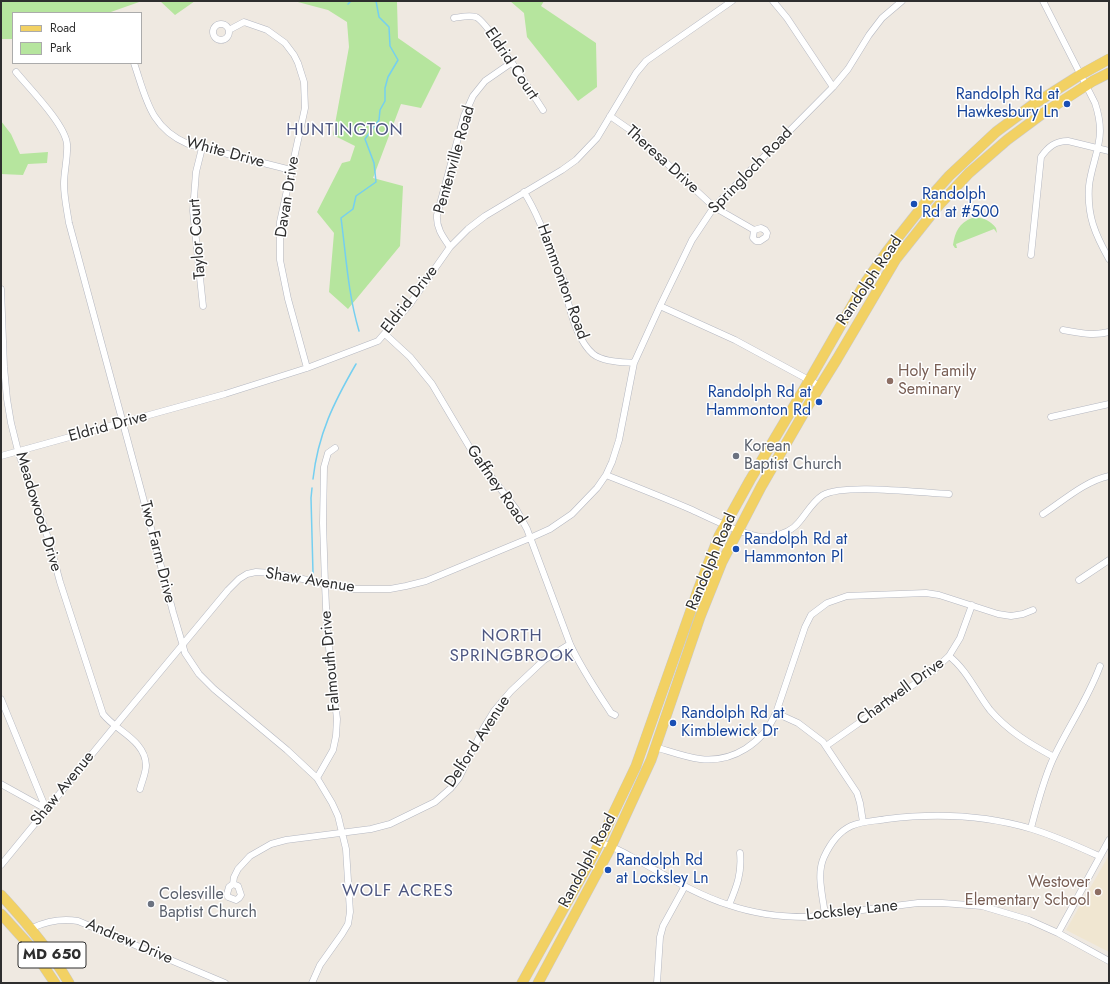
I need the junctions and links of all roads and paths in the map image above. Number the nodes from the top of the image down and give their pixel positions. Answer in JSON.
{"nodes":[{"id":1,"x":732,"y":1,"type":"edge"},
{"id":2,"x":773,"y":1,"type":"edge"},
{"id":3,"x":902,"y":1,"type":"edge"},
{"id":4,"x":1043,"y":1,"type":"edge"},
{"id":5,"x":454,"y":18,"type":"dead end"},
{"id":6,"x":229,"y":30,"type":"dead end"},
{"id":7,"x":1109,"y":59,"type":"edge"},
{"id":8,"x":511,"y":63,"type":"junction"},
{"id":9,"x":134,"y":64,"type":"edge"},
{"id":10,"x":16,"y":72,"type":"dead end"},
{"id":11,"x":1109,"y":73,"type":"edge"},
{"id":12,"x":1083,"y":80,"type":"junction"},
{"id":13,"x":833,"y":87,"type":"junction"},
{"id":14,"x":543,"y":110,"type":"dead end"},
{"id":15,"x":610,"y":116,"type":"junction"},
{"id":16,"x":202,"y":148,"type":"junction"},
{"id":17,"x":1097,"y":148,"type":"junction"},
{"id":18,"x":1109,"y":151,"type":"edge"},
{"id":19,"x":291,"y":170,"type":"junction"},
{"id":20,"x":524,"y":192,"type":"junction"},
{"id":21,"x":714,"y":207,"type":"junction"},
{"id":22,"x":754,"y":230,"type":"dead end"},
{"id":23,"x":450,"y":247,"type":"junction"},
{"id":24,"x":1031,"y":255,"type":"dead end"},
{"id":25,"x":1109,"y":259,"type":"edge"},
{"id":26,"x":1,"y":289,"type":"edge"},
{"id":27,"x":203,"y":306,"type":"dead end"},
{"id":28,"x":660,"y":306,"type":"junction"},
{"id":29,"x":1064,"y":330,"type":"dead end"},
{"id":30,"x":1109,"y":332,"type":"edge"},
{"id":31,"x":385,"y":334,"type":"junction"},
{"id":32,"x":634,"y":363,"type":"junction"},
{"id":33,"x":307,"y":368,"type":"junction"},
{"id":34,"x":810,"y":379,"type":"junction"},
{"id":35,"x":820,"y":386,"type":"junction"},
{"id":36,"x":1109,"y":404,"type":"edge"},
{"id":37,"x":1051,"y":417,"type":"dead end"},
{"id":38,"x":123,"y":423,"type":"junction"},
{"id":39,"x":335,"y":448,"type":"dead end"},
{"id":40,"x":18,"y":451,"type":"junction"},
{"id":41,"x":1,"y":456,"type":"edge"},
{"id":42,"x":606,"y":475,"type":"junction"},
{"id":43,"x":1109,"y":476,"type":"edge"},
{"id":44,"x":949,"y":494,"type":"dead end"},
{"id":45,"x":1043,"y":514,"type":"dead end"},
{"id":46,"x":725,"y":526,"type":"junction"},
{"id":47,"x":739,"y":530,"type":"junction"},
{"id":48,"x":530,"y":538,"type":"junction"},
{"id":49,"x":1109,"y":560,"type":"edge"},
{"id":50,"x":1079,"y":580,"type":"dead end"},
{"id":51,"x":325,"y":584,"type":"junction"},
{"id":52,"x":972,"y":605,"type":"junction"},
{"id":53,"x":1033,"y":610,"type":"dead end"},
{"id":54,"x":182,"y":644,"type":"junction"},
{"id":55,"x":570,"y":644,"type":"junction"},
{"id":56,"x":949,"y":656,"type":"junction"},
{"id":57,"x":1100,"y":666,"type":"dead end"},
{"id":58,"x":1,"y":699,"type":"edge"},
{"id":59,"x":776,"y":713,"type":"junction"},
{"id":60,"x":615,"y":715,"type":"dead end"},
{"id":61,"x":114,"y":726,"type":"junction"},
{"id":62,"x":826,"y":746,"type":"junction"},
{"id":63,"x":655,"y":747,"type":"junction"},
{"id":64,"x":1054,"y":757,"type":"junction"},
{"id":65,"x":317,"y":778,"type":"junction"},
{"id":66,"x":1,"y":784,"type":"edge"},
{"id":67,"x":140,"y":789,"type":"dead end"},
{"id":68,"x":46,"y":810,"type":"junction"},
{"id":69,"x":863,"y":822,"type":"junction"},
{"id":70,"x":1031,"y":828,"type":"junction"},
{"id":71,"x":343,"y":833,"type":"junction"},
{"id":72,"x":1109,"y":840,"type":"edge"},
{"id":73,"x":600,"y":842,"type":"junction"},
{"id":74,"x":611,"y":847,"type":"junction"},
{"id":75,"x":740,"y":853,"type":"dead end"},
{"id":76,"x":1100,"y":856,"type":"junction"},
{"id":77,"x":1,"y":865,"type":"edge"},
{"id":78,"x":232,"y":884,"type":"dead end"},
{"id":79,"x":685,"y":886,"type":"junction"},
{"id":80,"x":1,"y":896,"type":"edge"},
{"id":81,"x":729,"y":905,"type":"junction"},
{"id":82,"x":1,"y":914,"type":"edge"},
{"id":83,"x":825,"y":915,"type":"junction"},
{"id":84,"x":32,"y":928,"type":"junction"},
{"id":85,"x":1058,"y":932,"type":"junction"},
{"id":86,"x":1109,"y":961,"type":"edge"},
{"id":87,"x":55,"y":983,"type":"edge"},
{"id":88,"x":69,"y":983,"type":"edge"},
{"id":89,"x":225,"y":983,"type":"edge"},
{"id":90,"x":312,"y":983,"type":"edge"},
{"id":91,"x":522,"y":983,"type":"edge"},
{"id":92,"x":538,"y":983,"type":"edge"},
{"id":93,"x":657,"y":983,"type":"edge"}],
"edges":[{"from":1,"to":15,"type":"street","name":"Eldrid Drive"},
{"from":2,"to":13,"type":"street"},
{"from":3,"to":13,"type":"street","name":"Springloch Road"},
{"from":4,"to":12,"type":"street"},
{"from":5,"to":8,"type":"street","name":"Eldrid Court"},
{"from":6,"to":19,"type":"street","name":"Davan Drive"},
{"from":7,"to":12,"type":"main road","name":"Randolph Road"},
{"from":8,"to":14,"type":"street","name":"Eldrid Court"},
{"from":8,"to":23,"type":"street","name":"Pentenville Road"},
{"from":9,"to":16,"type":"street","name":"White Drive"},
{"from":10,"to":38,"type":"street","name":"Two Farm Drive"},
{"from":11,"to":12,"type":"main road","name":"Randolph Road"},
{"from":12,"to":17,"type":"street"},
{"from":12,"to":34,"type":"main road","name":"Randolph Road"},
{"from":12,"to":35,"type":"main road","name":"Randolph Road"},
{"from":13,"to":21,"type":"street","name":"Springloch Road"},
{"from":15,"to":20,"type":"street","name":"Eldrid Drive"},
{"from":15,"to":21,"type":"street","name":"Theresa Drive"},
{"from":16,"to":19,"type":"street","name":"White Drive"},
{"from":16,"to":27,"type":"street","name":"Taylor Court"},
{"from":17,"to":18,"type":"street"},
{"from":17,"to":24,"type":"street"},
{"from":17,"to":25,"type":"street"},
{"from":19,"to":33,"type":"street","name":"Davan Drive"},
{"from":20,"to":23,"type":"street","name":"Eldrid Drive"},
{"from":20,"to":32,"type":"street","name":"Hammonton Road"},
{"from":21,"to":22,"type":"street","name":"Theresa Drive"},
{"from":21,"to":28,"type":"street","name":"Springloch Road"},
{"from":23,"to":31,"type":"street","name":"Eldrid Drive"},
{"from":26,"to":40,"type":"street","name":"Meadowood Drive"},
{"from":28,"to":32,"type":"street","name":"Springloch Road"},
{"from":28,"to":34,"type":"street"},
{"from":29,"to":30,"type":"street"},
{"from":31,"to":33,"type":"street","name":"Eldrid Drive"},
{"from":31,"to":48,"type":"street","name":"Gaffney Road"},
{"from":32,"to":42,"type":"street","name":"Shaw Avenue"},
{"from":33,"to":38,"type":"street","name":"Eldrid Drive"},
{"from":34,"to":35,"type":"street"},
{"from":34,"to":46,"type":"main road","name":"Randolph Road"},
{"from":35,"to":47,"type":"main road","name":"Randolph Road"},
{"from":36,"to":37,"type":"street"},
{"from":38,"to":40,"type":"street","name":"Eldrid Drive"},
{"from":38,"to":54,"type":"street","name":"Two Farm Drive"},
{"from":39,"to":51,"type":"street","name":"Falmouth Drive"},
{"from":40,"to":41,"type":"street","name":"Eldrid Drive"},
{"from":40,"to":61,"type":"street","name":"Meadowood Drive"},
{"from":42,"to":46,"type":"street"},
{"from":42,"to":48,"type":"street","name":"Shaw Avenue"},
{"from":43,"to":45,"type":"street"},
{"from":44,"to":47,"type":"street"},
{"from":46,"to":47,"type":"street"},
{"from":46,"to":73,"type":"main road","name":"Randolph Road"},
{"from":47,"to":63,"type":"main road","name":"Randolph Road"},
{"from":48,"to":51,"type":"street","name":"Shaw Avenue"},
{"from":48,"to":55,"type":"street","name":"Gaffney Road"},
{"from":49,"to":50,"type":"street"},
{"from":51,"to":54,"type":"street","name":"Shaw Avenue"},
{"from":51,"to":65,"type":"street","name":"Falmouth Drive"},
{"from":52,"to":53,"type":"street"},
{"from":52,"to":56,"type":"street","name":"Chartwell Drive"},
{"from":52,"to":59,"type":"street"},
{"from":54,"to":61,"type":"street","name":"Shaw Avenue"},
{"from":54,"to":65,"type":"street","name":"Two Farm Drive"},
{"from":55,"to":60,"type":"street","name":"Gaffney Road"},
{"from":55,"to":71,"type":"street","name":"Delford Avenue"},
{"from":56,"to":62,"type":"street","name":"Chartwell Drive"},
{"from":56,"to":64,"type":"street"},
{"from":57,"to":64,"type":"street"},
{"from":58,"to":68,"type":"street"},
{"from":59,"to":62,"type":"street"},
{"from":59,"to":63,"type":"street"},
{"from":61,"to":67,"type":"street","name":"Meadowood Drive"},
{"from":61,"to":68,"type":"street","name":"Shaw Avenue"},
{"from":62,"to":69,"type":"street"},
{"from":63,"to":74,"type":"main road","name":"Randolph Road"},
{"from":64,"to":70,"type":"street"},
{"from":65,"to":71,"type":"street","name":"Two Farm Drive"},
{"from":66,"to":68,"type":"street"},
{"from":68,"to":77,"type":"street","name":"Shaw Avenue"},
{"from":69,"to":70,"type":"street"},
{"from":69,"to":83,"type":"street"},
{"from":70,"to":76,"type":"street"},
{"from":71,"to":78,"type":"street","name":"Delford Avenue"},
{"from":71,"to":90,"type":"street","name":"Two Farm Drive"},
{"from":72,"to":76,"type":"street"},
{"from":73,"to":74,"type":"street","name":"Locksley Lane"},
{"from":73,"to":91,"type":"main road","name":"Randolph Road"},
{"from":74,"to":79,"type":"street","name":"Locksley Lane"},
{"from":74,"to":92,"type":"main road","name":"Randolph Road"},
{"from":75,"to":81,"type":"street"},
{"from":76,"to":85,"type":"street"},
{"from":79,"to":81,"type":"street","name":"Locksley Lane"},
{"from":79,"to":93,"type":"street"},
{"from":80,"to":84,"type":"main road","number":"MD 650"},
{"from":81,"to":83,"type":"street","name":"Locksley Lane"},
{"from":82,"to":87,"type":"main road","number":"MD 650"},
{"from":83,"to":85,"type":"street","name":"Locksley Lane"},
{"from":84,"to":88,"type":"main road","number":"MD 650"},
{"from":84,"to":89,"type":"street","name":"Andrew Drive"},
{"from":85,"to":86,"type":"street","name":"Locksley Lane"}]}
